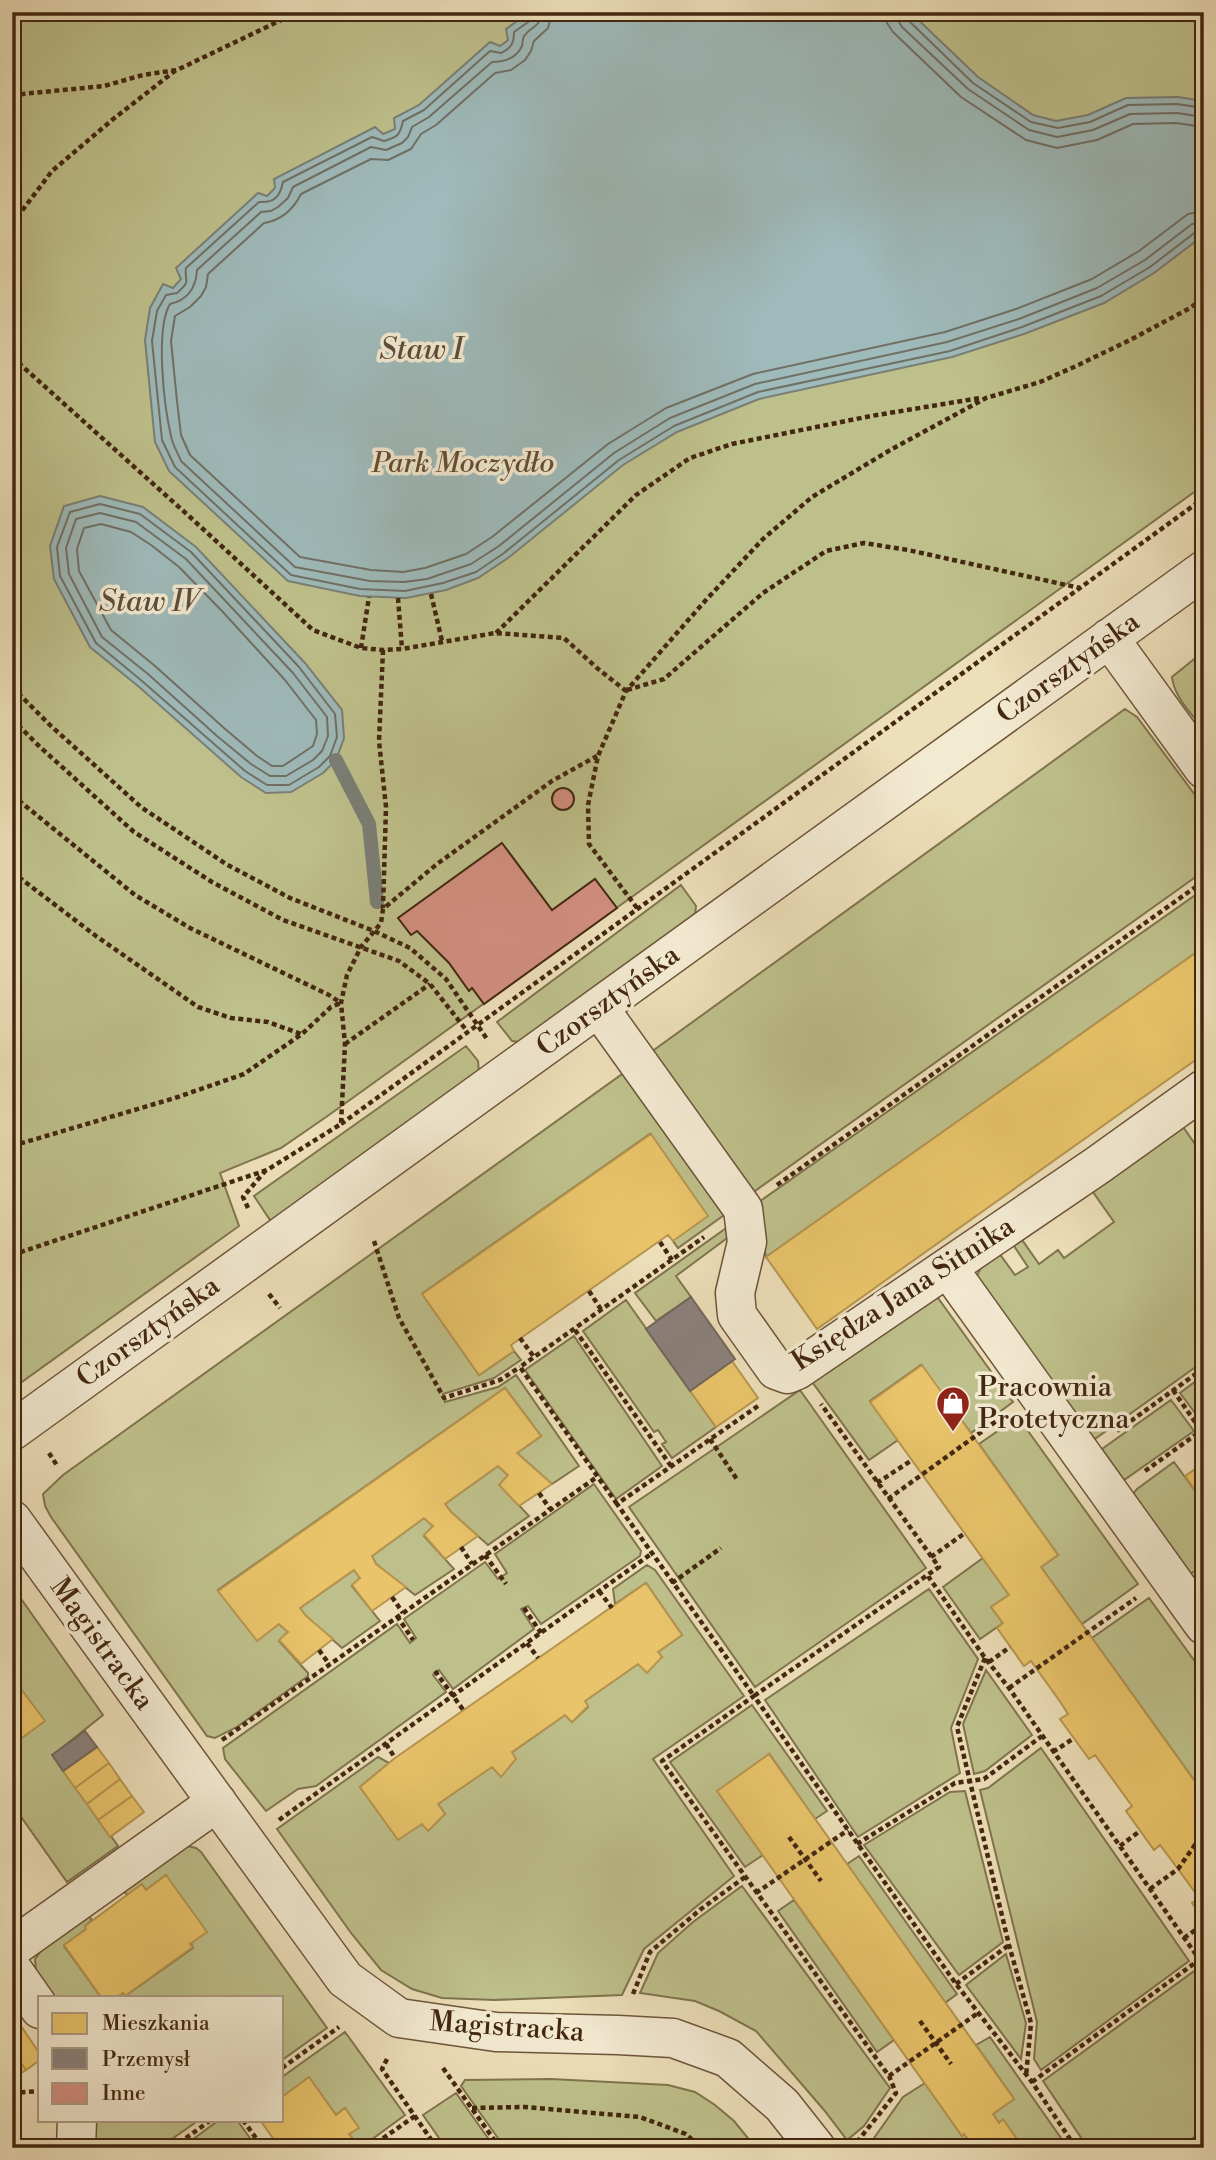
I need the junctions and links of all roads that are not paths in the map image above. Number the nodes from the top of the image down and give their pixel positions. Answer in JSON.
{"nodes":[{"id":1,"x":1204,"y":570,"type":"edge"},
{"id":2,"x":1110,"y":638,"type":"junction"},
{"id":3,"x":1204,"y":769,"type":"edge"},
{"id":4,"x":599,"y":1007,"type":"junction"},
{"id":5,"x":1204,"y":1090,"type":"edge"},
{"id":6,"x":948,"y":1268,"type":"junction"},
{"id":7,"x":12,"y":1431,"type":"edge"},
{"id":8,"x":12,"y":1520,"type":"edge"},
{"id":9,"x":1204,"y":1625,"type":"edge"},
{"id":10,"x":217,"y":1802,"type":"junction"},
{"id":11,"x":12,"y":1948,"type":"edge"},
{"id":12,"x":12,"y":1969,"type":"edge"},
{"id":13,"x":38,"y":2006,"type":"edge"},
{"id":14,"x":77,"y":2122,"type":"edge"},
{"id":15,"x":76,"y":2148,"type":"edge"},
{"id":16,"x":816,"y":2148,"type":"edge"}],
"edges":[{"from":1,"to":2,"type":"street","name":"Czorsztyńska"},
{"from":2,"to":3,"type":"street"},
{"from":2,"to":4,"type":"street","name":"Czorsztyńska"},
{"from":4,"to":6,"type":"street","name":"Księdza Jana Sitnika"},
{"from":4,"to":7,"type":"street","name":"Czorsztyńska"},
{"from":5,"to":6,"type":"street","name":"Księdza Jana Sitnika"},
{"from":6,"to":9,"type":"street"},
{"from":8,"to":10,"type":"street","name":"Magistracka"},
{"from":10,"to":11,"type":"street"},
{"from":10,"to":16,"type":"street","name":"Magistracka"},
{"from":12,"to":13,"type":"street"},
{"from":14,"to":15,"type":"street"}]}
